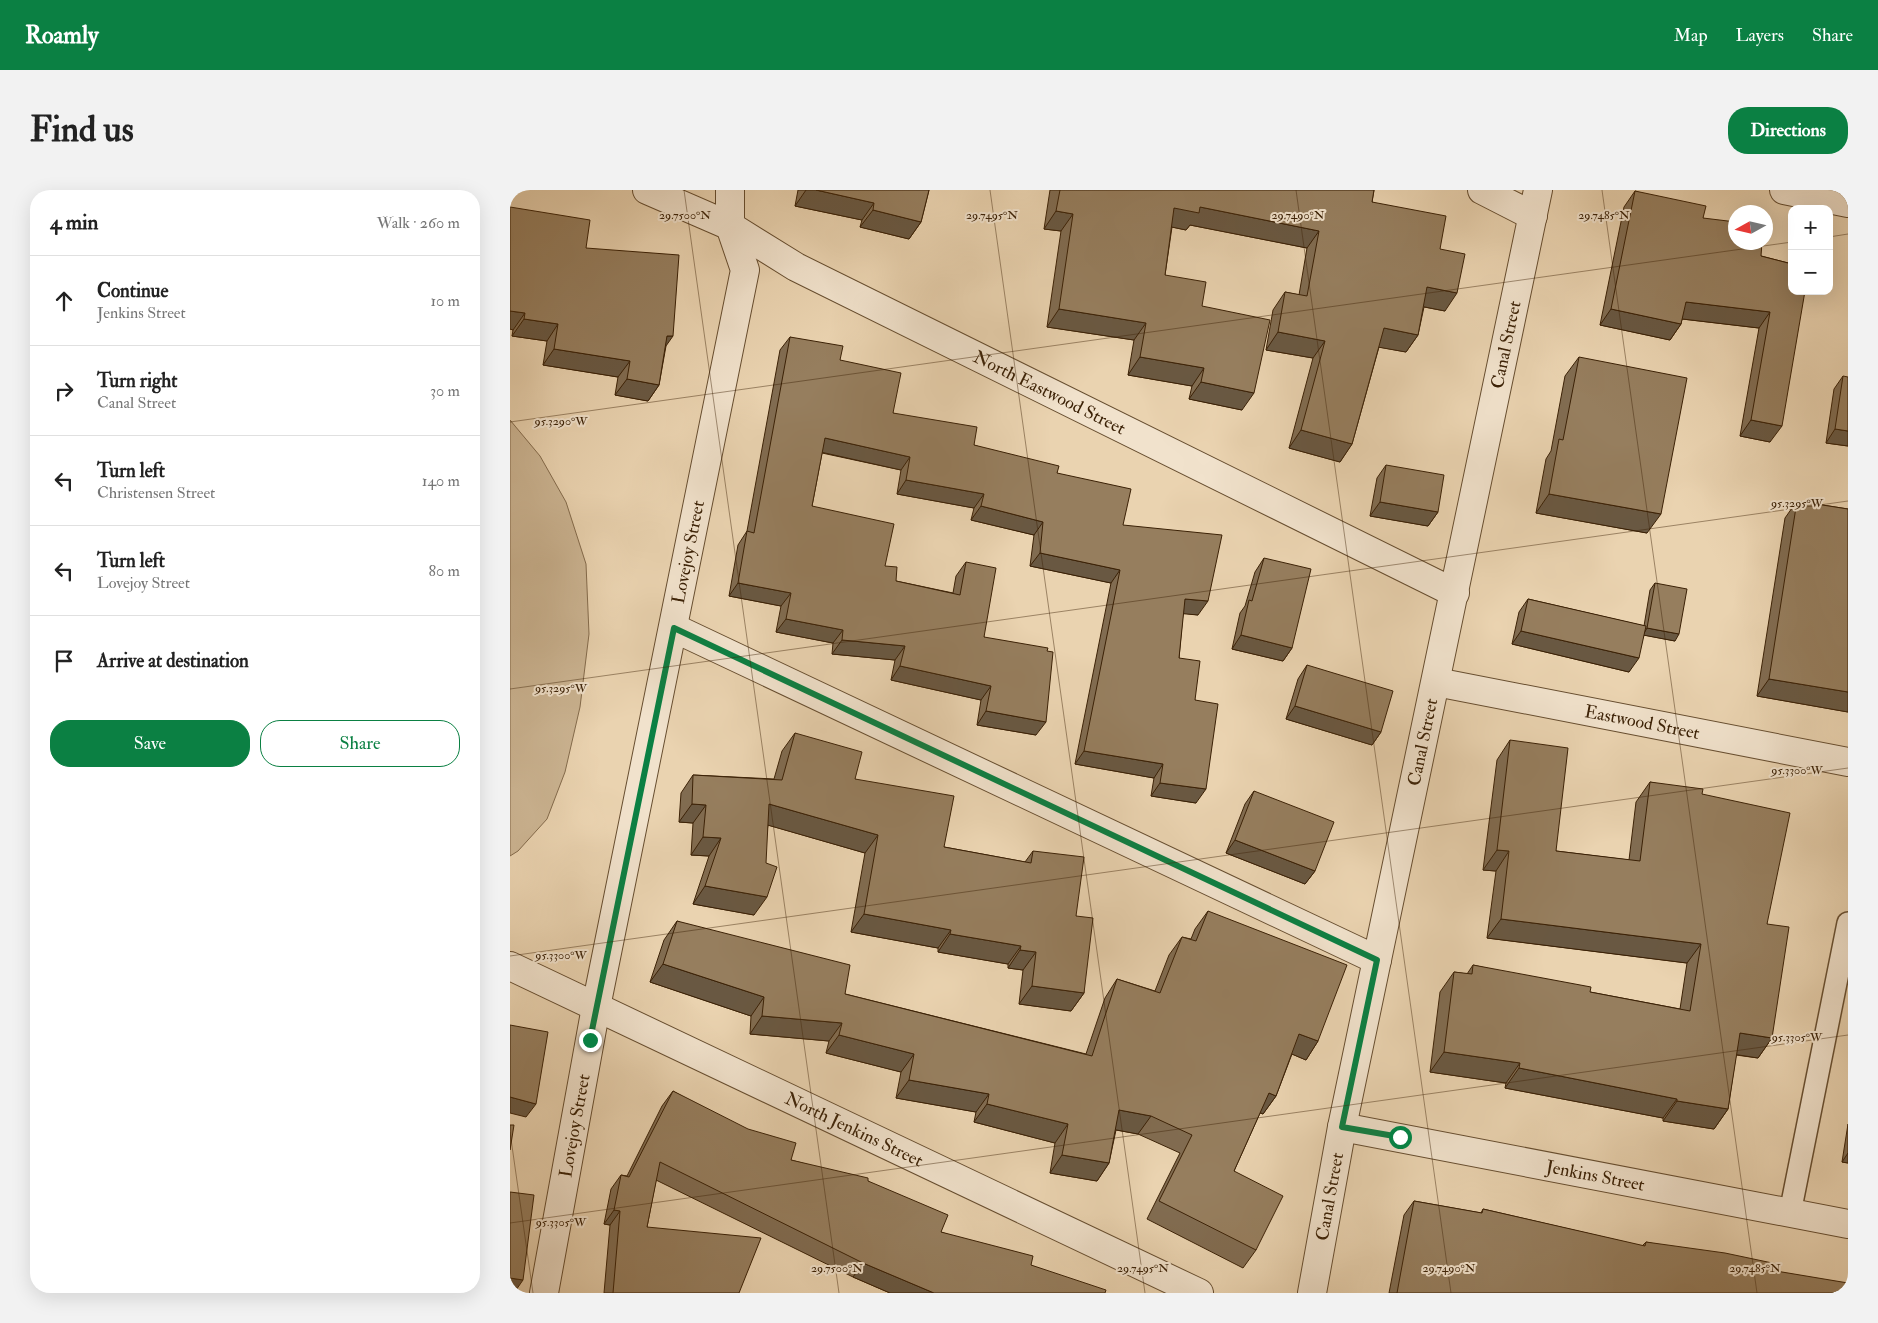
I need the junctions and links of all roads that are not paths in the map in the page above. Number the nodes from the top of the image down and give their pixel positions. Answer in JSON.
{"nodes":[{"id":1,"x":647,"y":190,"type":"edge"},
{"id":2,"x":730,"y":190,"type":"edge"},
{"id":3,"x":1482,"y":190,"type":"edge"},
{"id":4,"x":1784,"y":190,"type":"edge"},
{"id":5,"x":1535,"y":203,"type":"edge"},
{"id":6,"x":1848,"y":203,"type":"edge"},
{"id":7,"x":730,"y":226,"type":"junction"},
{"id":8,"x":1455,"y":593,"type":"junction"},
{"id":9,"x":674,"y":628,"type":"junction"},
{"id":10,"x":1436,"y":682,"type":"junction"},
{"id":11,"x":1848,"y":762,"type":"edge"},
{"id":12,"x":1848,"y":923,"type":"edge"},
{"id":13,"x":1377,"y":960,"type":"junction"},
{"id":14,"x":510,"y":966,"type":"edge"},
{"id":15,"x":596,"y":1007,"type":"junction"},
{"id":16,"x":1342,"y":1127,"type":"junction"},
{"id":17,"x":1790,"y":1213,"type":"junction"},
{"id":18,"x":1848,"y":1224,"type":"edge"},
{"id":19,"x":544,"y":1293,"type":"edge"},
{"id":20,"x":1199,"y":1293,"type":"edge"},
{"id":21,"x":1312,"y":1293,"type":"edge"}],
"edges":[{"from":1,"to":7,"type":"street","name":"North Eastwood Street"},
{"from":2,"to":7,"type":"street","name":"Lovejoy Street"},
{"from":3,"to":5,"type":"street"},
{"from":4,"to":6,"type":"street"},
{"from":5,"to":8,"type":"street","name":"Canal Street"},
{"from":7,"to":8,"type":"street","name":"North Eastwood Street"},
{"from":7,"to":9,"type":"street","name":"Lovejoy Street"},
{"from":8,"to":10,"type":"street","name":"Canal Street"},
{"from":9,"to":13,"type":"street"},
{"from":9,"to":15,"type":"street","name":"Lovejoy Street"},
{"from":10,"to":11,"type":"street","name":"Eastwood Street"},
{"from":10,"to":13,"type":"street","name":"Canal Street"},
{"from":12,"to":17,"type":"lane"},
{"from":13,"to":16,"type":"street","name":"Canal Street"},
{"from":14,"to":15,"type":"street","name":"North Jenkins Street"},
{"from":15,"to":19,"type":"street","name":"Lovejoy Street"},
{"from":15,"to":20,"type":"street","name":"North Jenkins Street"},
{"from":16,"to":17,"type":"street","name":"Jenkins Street"},
{"from":16,"to":21,"type":"street","name":"Canal Street"},
{"from":17,"to":18,"type":"street","name":"Jenkins Street"}]}
